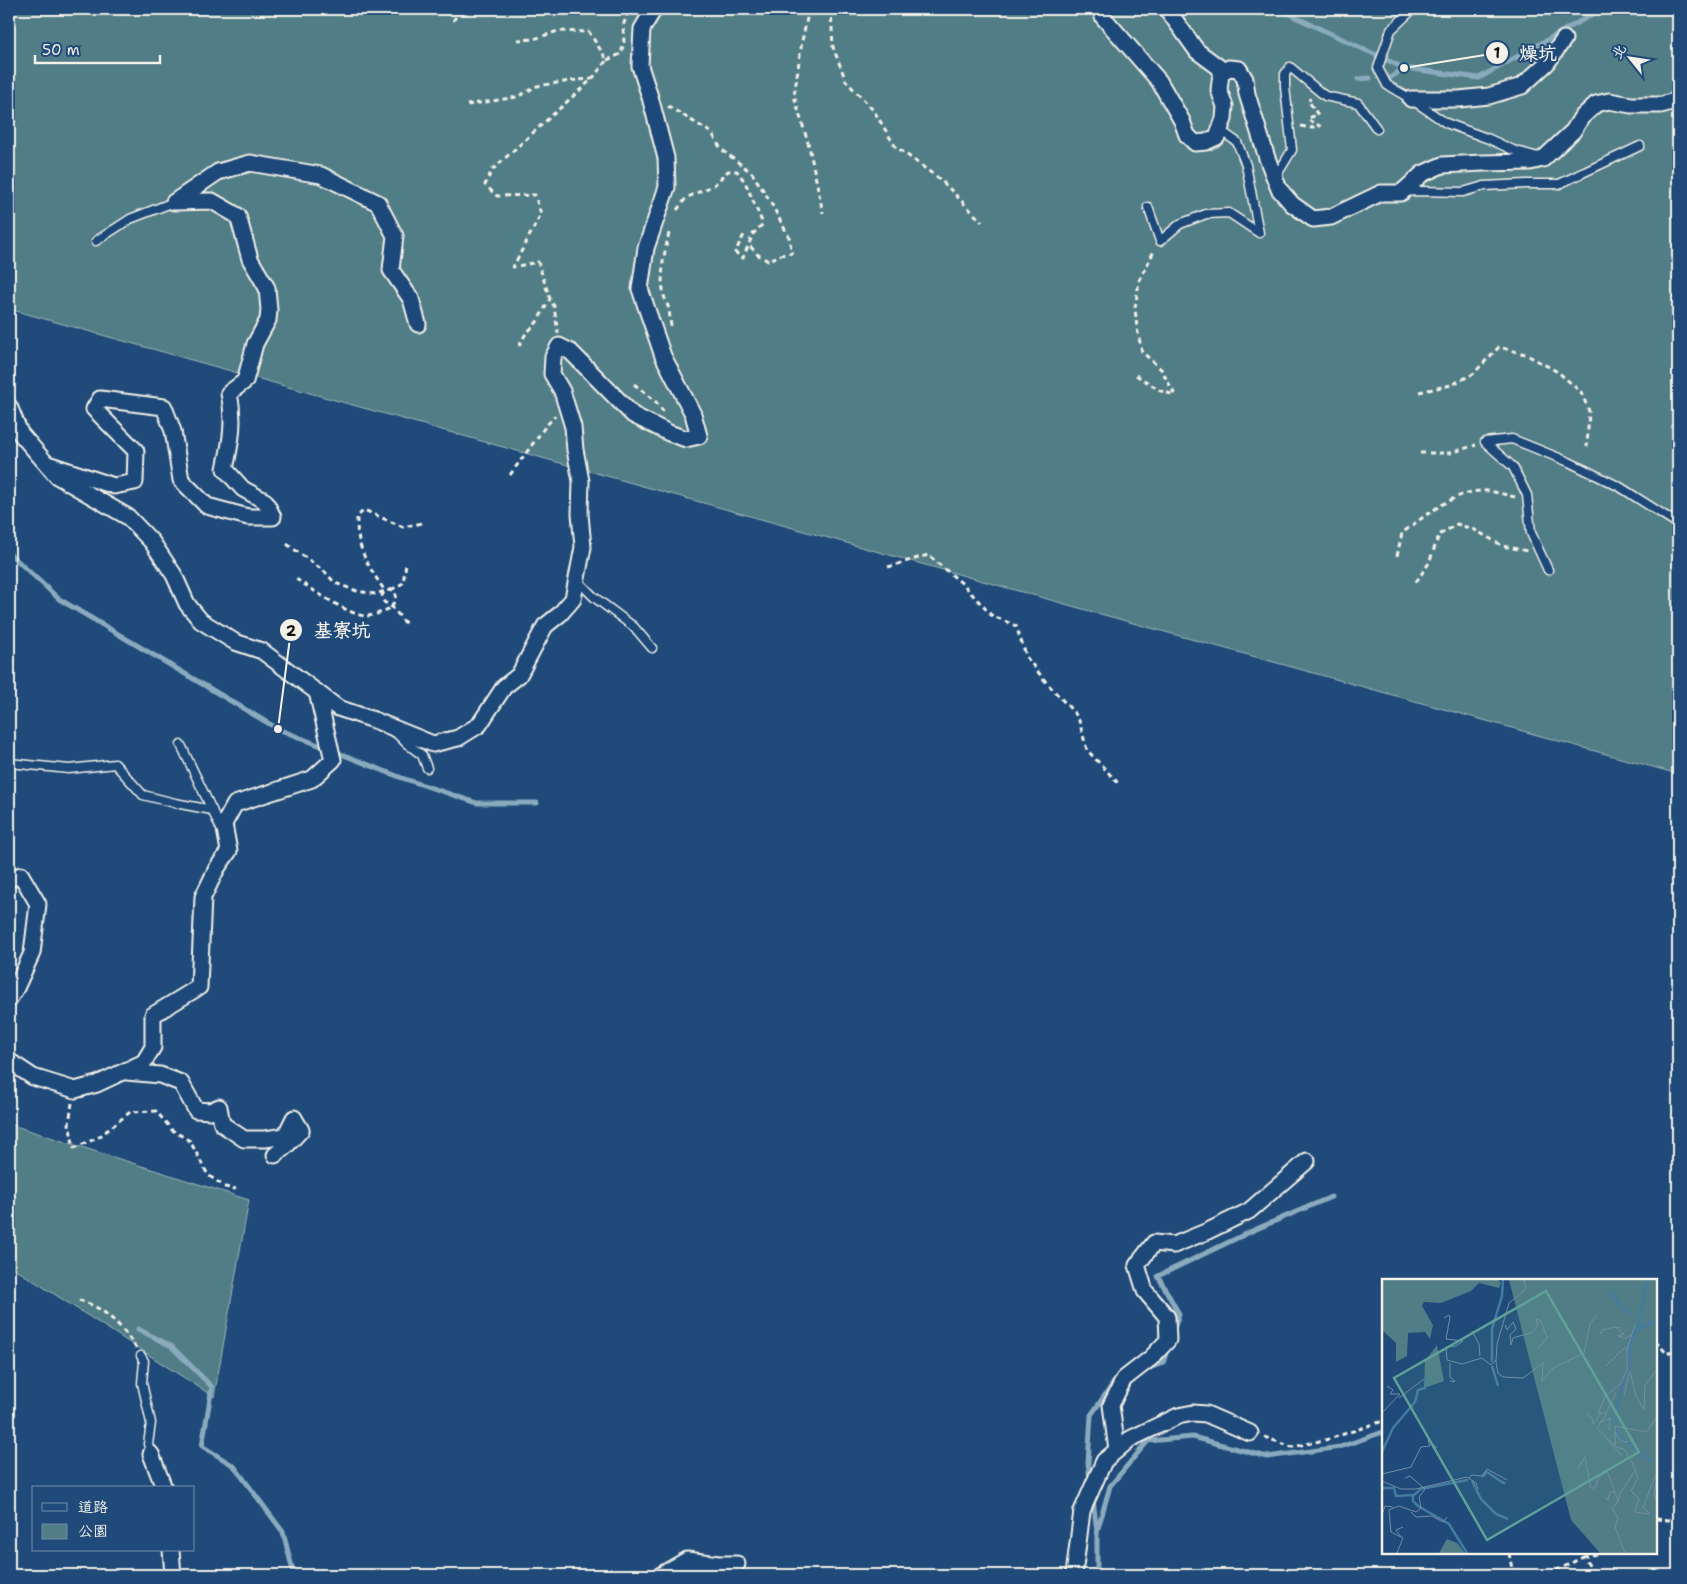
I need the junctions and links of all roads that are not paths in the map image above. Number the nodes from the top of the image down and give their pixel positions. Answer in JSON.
{"nodes":[{"id":1,"x":654,"y":9,"type":"edge"},
{"id":2,"x":1101,"y":9,"type":"edge"},
{"id":3,"x":1167,"y":9,"type":"edge"},
{"id":4,"x":1413,"y":9,"type":"edge"},
{"id":5,"x":1564,"y":39,"type":"dead end"},
{"id":6,"x":1224,"y":71,"type":"junction"},
{"id":7,"x":1411,"y":98,"type":"junction"},
{"id":8,"x":1678,"y":100,"type":"edge"},
{"id":9,"x":1377,"y":128,"type":"dead end"},
{"id":10,"x":1220,"y":130,"type":"junction"},
{"id":11,"x":1640,"y":146,"type":"dead end"},
{"id":12,"x":1543,"y":159,"type":"junction"},
{"id":13,"x":1275,"y":179,"type":"junction"},
{"id":14,"x":1401,"y":193,"type":"junction"},
{"id":15,"x":174,"y":202,"type":"junction"},
{"id":16,"x":1148,"y":208,"type":"dead end"},
{"id":17,"x":96,"y":241,"type":"dead end"},
{"id":18,"x":418,"y":324,"type":"dead end"},
{"id":19,"x":9,"y":406,"type":"edge"},
{"id":20,"x":45,"y":463,"type":"junction"},
{"id":21,"x":1678,"y":524,"type":"edge"},
{"id":22,"x":1548,"y":570,"type":"road end"},
{"id":23,"x":577,"y":580,"type":"junction"},
{"id":24,"x":652,"y":648,"type":"dead end"},
{"id":25,"x":317,"y":692,"type":"junction"},
{"id":26,"x":390,"y":727,"type":"junction"},
{"id":27,"x":181,"y":745,"type":"dead end"},
{"id":28,"x":9,"y":763,"type":"edge"},
{"id":29,"x":427,"y":768,"type":"dead end"},
{"id":30,"x":212,"y":810,"type":"junction"},
{"id":31,"x":228,"y":842,"type":"junction"},
{"id":32,"x":9,"y":879,"type":"edge"},
{"id":33,"x":9,"y":999,"type":"edge"},
{"id":34,"x":9,"y":1061,"type":"edge"},
{"id":35,"x":126,"y":1072,"type":"junction"},
{"id":36,"x":275,"y":1155,"type":"dead end"},
{"id":37,"x":1307,"y":1161,"type":"dead end"},
{"id":38,"x":141,"y":1356,"type":"road end"},
{"id":39,"x":1250,"y":1433,"type":"road end"},
{"id":40,"x":1117,"y":1450,"type":"junction"},
{"id":41,"x":151,"y":1454,"type":"joint"},
{"id":42,"x":163,"y":1486,"type":"edge"},
{"id":43,"x":171,"y":1552,"type":"edge"},
{"id":44,"x":737,"y":1564,"type":"dead end"},
{"id":45,"x":173,"y":1575,"type":"edge"},
{"id":46,"x":661,"y":1575,"type":"edge"},
{"id":47,"x":1074,"y":1575,"type":"edge"}],
"edges":[{"from":1,"to":23,"type":"street"},
{"from":2,"to":10,"type":"street"},
{"from":3,"to":6,"type":"street"},
{"from":4,"to":7,"type":"lane"},
{"from":5,"to":7,"type":"street"},
{"from":6,"to":10,"type":"street"},
{"from":6,"to":13,"type":"street"},
{"from":7,"to":12,"type":"lane"},
{"from":8,"to":12,"type":"street"},
{"from":9,"to":13,"type":"lane"},
{"from":10,"to":16,"type":"lane"},
{"from":11,"to":14,"type":"lane"},
{"from":12,"to":14,"type":"street"},
{"from":13,"to":14,"type":"street"},
{"from":15,"to":17,"type":"lane"},
{"from":15,"to":18,"type":"street"},
{"from":15,"to":20,"type":"street"},
{"from":19,"to":20,"type":"street"},
{"from":20,"to":25,"type":"street"},
{"from":21,"to":22,"type":"lane"},
{"from":23,"to":24,"type":"lane"},
{"from":23,"to":26,"type":"street"},
{"from":25,"to":26,"type":"street"},
{"from":25,"to":31,"type":"street"},
{"from":26,"to":29,"type":"lane"},
{"from":27,"to":30,"type":"lane"},
{"from":28,"to":30,"type":"lane"},
{"from":30,"to":31,"type":"lane"},
{"from":31,"to":35,"type":"street"},
{"from":32,"to":33,"type":"street"},
{"from":34,"to":35,"type":"street"},
{"from":35,"to":36,"type":"street"},
{"from":37,"to":40,"type":"street"},
{"from":38,"to":41,"type":"lane"},
{"from":39,"to":40,"type":"street"},
{"from":40,"to":47,"type":"street"},
{"from":41,"to":42,"type":"street"},
{"from":43,"to":45,"type":"street"},
{"from":44,"to":46,"type":"street"}]}
